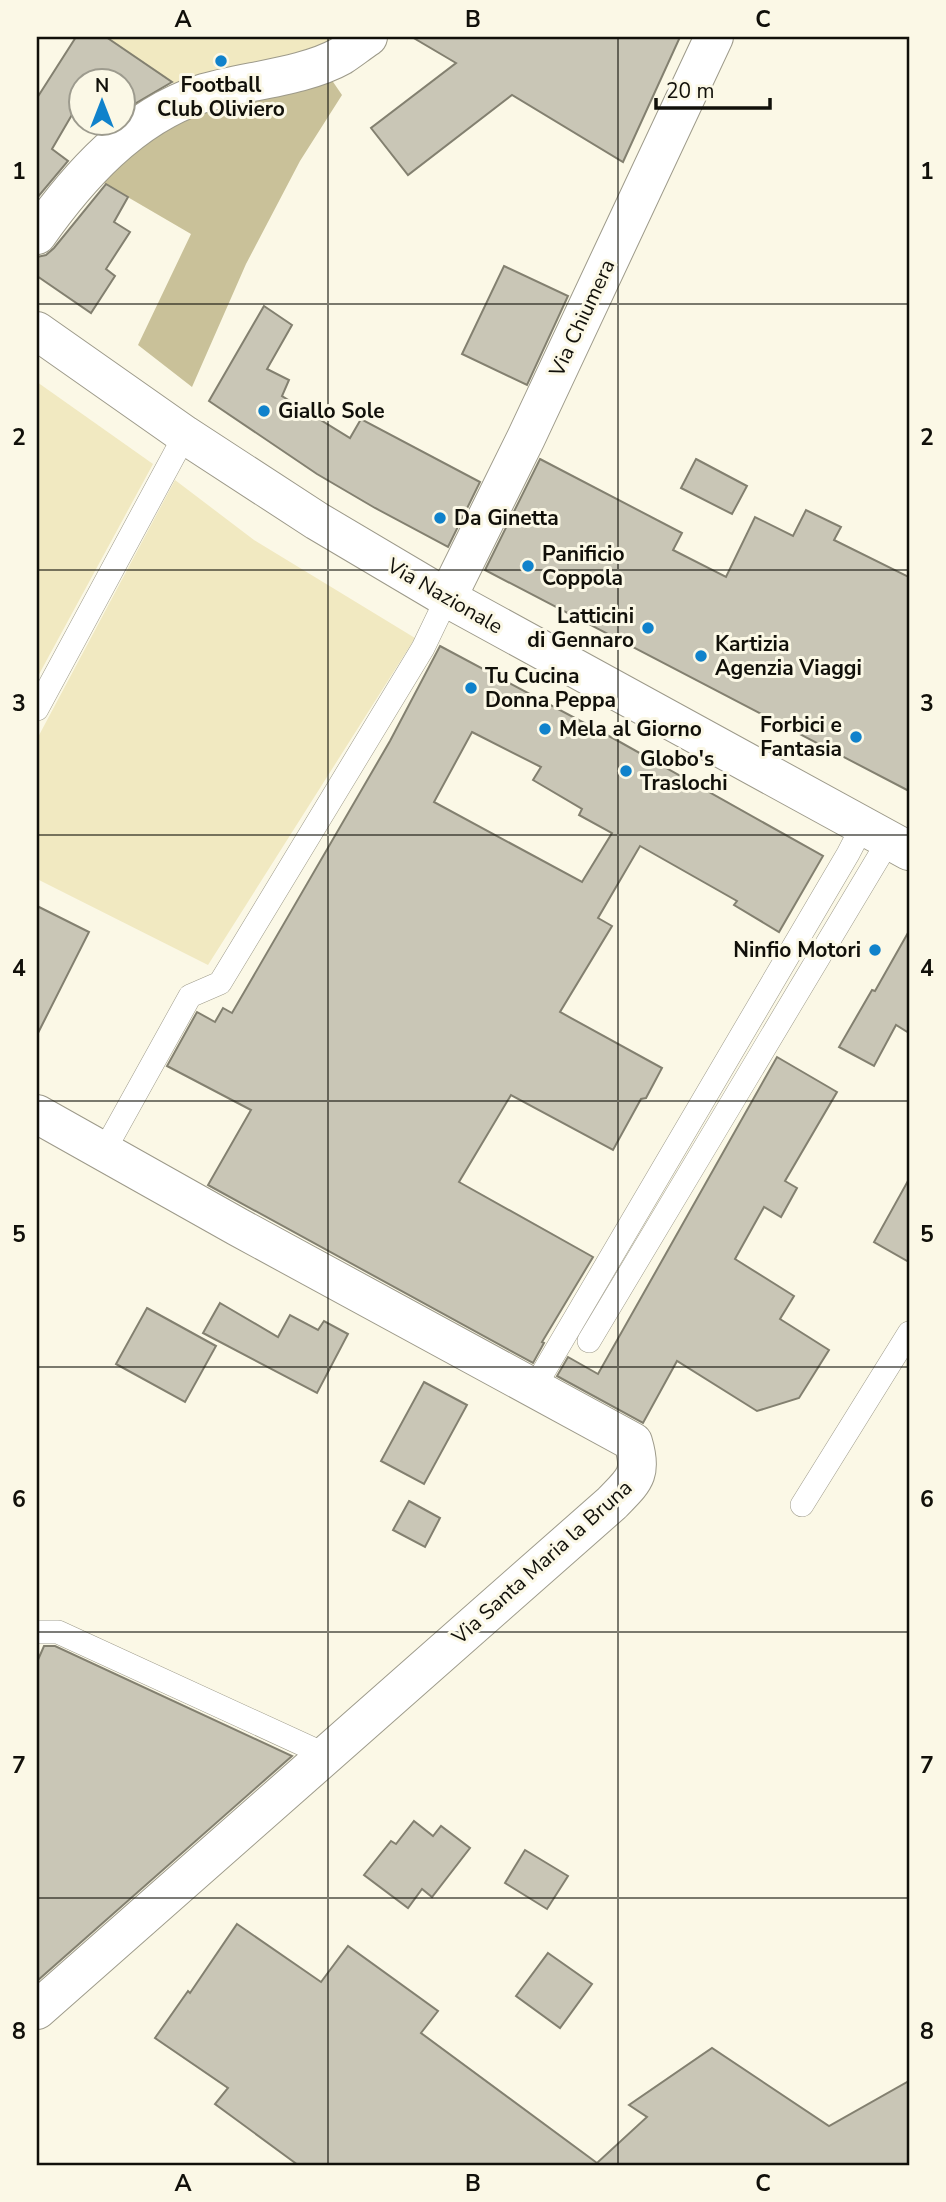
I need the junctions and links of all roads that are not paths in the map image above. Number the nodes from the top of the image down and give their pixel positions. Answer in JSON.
{"nodes":[{"id":1,"x":368,"y":37,"type":"edge"},
{"id":2,"x":713,"y":37,"type":"edge"},
{"id":3,"x":37,"y":236,"type":"edge"},
{"id":4,"x":37,"y":331,"type":"edge"},
{"id":5,"x":185,"y":435,"type":"junction"},
{"id":6,"x":447,"y":598,"type":"junction"},
{"id":7,"x":37,"y":709,"type":"edge"},
{"id":8,"x":887,"y":839,"type":"edge"},
{"id":9,"x":37,"y":1114,"type":"edge"},
{"id":10,"x":104,"y":1151,"type":"junction"},
{"id":11,"x":909,"y":1333,"type":"edge"},
{"id":12,"x":589,"y":1341,"type":"dead end"},
{"id":13,"x":534,"y":1388,"type":"junction"},
{"id":14,"x":802,"y":1504,"type":"dead end"},
{"id":15,"x":37,"y":1632,"type":"edge"},
{"id":16,"x":326,"y":1755,"type":"junction"},
{"id":17,"x":37,"y":2010,"type":"edge"}],
"edges":[{"from":1,"to":3,"type":"street"},
{"from":2,"to":6,"type":"street","name":"Via Chiumera"},
{"from":4,"to":5,"type":"street","name":"Via Nazionale"},
{"from":5,"to":6,"type":"street","name":"Via Nazionale"},
{"from":5,"to":7,"type":"lane"},
{"from":6,"to":8,"type":"street","name":"Via Nazionale"},
{"from":6,"to":10,"type":"lane"},
{"from":8,"to":12,"type":"lane"},
{"from":8,"to":13,"type":"lane"},
{"from":9,"to":10,"type":"street","name":"Via Santa Maria la Bruna"},
{"from":10,"to":13,"type":"street","name":"Via Santa Maria la Bruna"},
{"from":11,"to":14,"type":"lane"},
{"from":13,"to":16,"type":"street","name":"Via Santa Maria la Bruna"},
{"from":15,"to":16,"type":"lane"},
{"from":16,"to":17,"type":"street","name":"Via Santa Maria la Bruna"}]}
